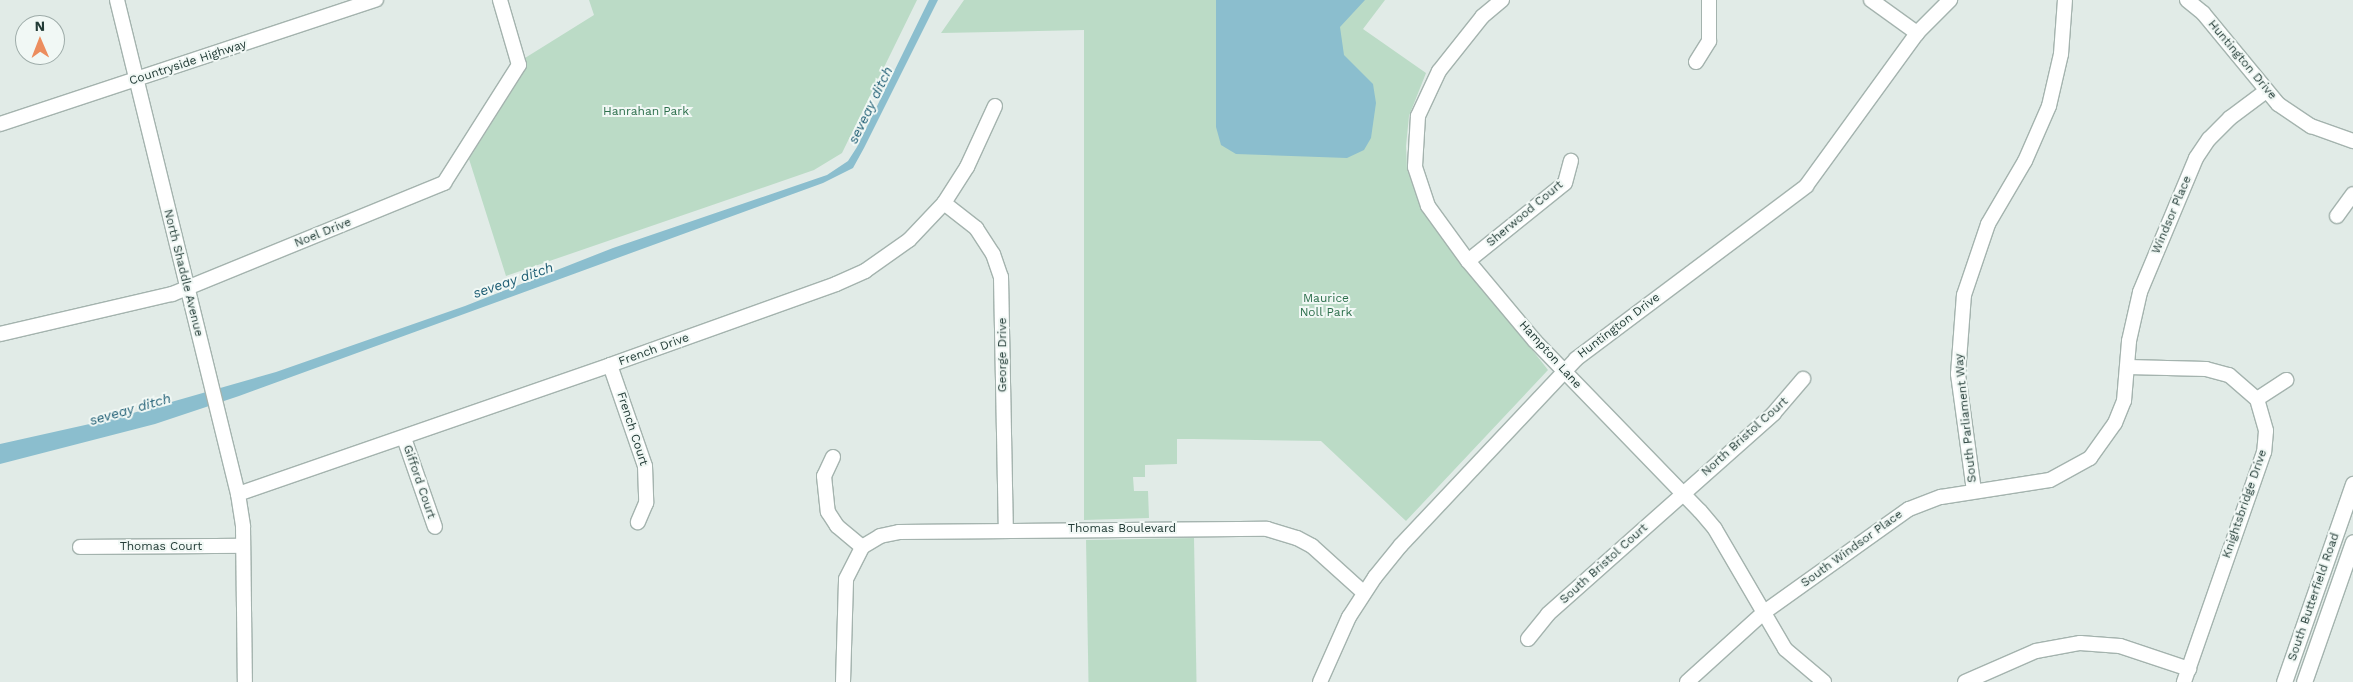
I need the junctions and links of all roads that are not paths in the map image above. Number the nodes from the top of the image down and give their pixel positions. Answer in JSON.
{"nodes":[{"id":1,"x":117,"y":0,"type":"edge"},
{"id":2,"x":376,"y":0,"type":"edge"},
{"id":3,"x":500,"y":0,"type":"edge"},
{"id":4,"x":1502,"y":0,"type":"edge"},
{"id":5,"x":1709,"y":0,"type":"edge"},
{"id":6,"x":1871,"y":0,"type":"edge"},
{"id":7,"x":1950,"y":0,"type":"edge"},
{"id":8,"x":2065,"y":0,"type":"edge"},
{"id":9,"x":2188,"y":0,"type":"edge"},
{"id":10,"x":349,"y":4,"type":"edge"},
{"id":11,"x":1917,"y":33,"type":"junction"},
{"id":12,"x":1696,"y":62,"type":"dead end"},
{"id":13,"x":137,"y":80,"type":"junction"},
{"id":14,"x":2266,"y":91,"type":"junction"},
{"id":15,"x":995,"y":106,"type":"dead end"},
{"id":16,"x":0,"y":124,"type":"edge"},
{"id":17,"x":2353,"y":141,"type":"edge"},
{"id":18,"x":1571,"y":161,"type":"dead end"},
{"id":19,"x":2353,"y":194,"type":"edge"},
{"id":20,"x":944,"y":203,"type":"junction"},
{"id":21,"x":2338,"y":216,"type":"dead end"},
{"id":22,"x":1468,"y":261,"type":"junction"},
{"id":23,"x":188,"y":286,"type":"junction"},
{"id":24,"x":0,"y":334,"type":"edge"},
{"id":25,"x":610,"y":366,"type":"junction"},
{"id":26,"x":2128,"y":367,"type":"junction"},
{"id":27,"x":1563,"y":372,"type":"junction"},
{"id":28,"x":1803,"y":379,"type":"dead end"},
{"id":29,"x":2286,"y":380,"type":"dead end"},
{"id":30,"x":2257,"y":399,"type":"junction"},
{"id":31,"x":404,"y":438,"type":"junction"},
{"id":32,"x":833,"y":457,"type":"dead end"},
{"id":33,"x":2353,"y":484,"type":"edge"},
{"id":34,"x":1974,"y":491,"type":"junction"},
{"id":35,"x":1684,"y":492,"type":"junction"},
{"id":36,"x":238,"y":494,"type":"junction"},
{"id":37,"x":638,"y":522,"type":"dead end"},
{"id":38,"x":435,"y":527,"type":"dead end"},
{"id":39,"x":1006,"y":529,"type":"junction"},
{"id":40,"x":2353,"y":542,"type":"edge"},
{"id":41,"x":242,"y":546,"type":"junction"},
{"id":42,"x":80,"y":547,"type":"dead end"},
{"id":43,"x":862,"y":547,"type":"junction"},
{"id":44,"x":1364,"y":593,"type":"junction"},
{"id":45,"x":1763,"y":613,"type":"junction"},
{"id":46,"x":1528,"y":639,"type":"dead end"},
{"id":47,"x":2187,"y":675,"type":"edge"},
{"id":48,"x":245,"y":682,"type":"edge"},
{"id":49,"x":843,"y":682,"type":"edge"},
{"id":50,"x":1320,"y":682,"type":"edge"},
{"id":51,"x":1687,"y":682,"type":"edge"},
{"id":52,"x":1824,"y":682,"type":"edge"},
{"id":53,"x":1965,"y":682,"type":"edge"},
{"id":54,"x":2284,"y":682,"type":"edge"},
{"id":55,"x":2304,"y":682,"type":"edge"}],
"edges":[{"from":1,"to":13,"type":"street","name":"North Shaddle Avenue"},
{"from":2,"to":10,"type":"street","name":"Countryside Highway"},
{"from":3,"to":23,"type":"street","name":"Noel Drive"},
{"from":4,"to":22,"type":"street","name":"Hampton Lane"},
{"from":5,"to":12,"type":"street"},
{"from":6,"to":11,"type":"street"},
{"from":7,"to":11,"type":"street","name":"Huntington Drive"},
{"from":8,"to":34,"type":"street","name":"South Parliament Way"},
{"from":9,"to":14,"type":"street","name":"Huntington Drive"},
{"from":10,"to":13,"type":"street","name":"Countryside Highway"},
{"from":11,"to":27,"type":"street","name":"Huntington Drive"},
{"from":13,"to":16,"type":"street","name":"Countryside Highway"},
{"from":13,"to":23,"type":"street","name":"North Shaddle Avenue"},
{"from":14,"to":17,"type":"street","name":"Huntington Drive"},
{"from":14,"to":26,"type":"street","name":"Windsor Place"},
{"from":15,"to":20,"type":"street","name":"French Drive"},
{"from":18,"to":22,"type":"street","name":"Sherwood Court"},
{"from":19,"to":21,"type":"street"},
{"from":20,"to":25,"type":"street","name":"French Drive"},
{"from":20,"to":39,"type":"street","name":"George Drive"},
{"from":22,"to":27,"type":"street","name":"Hampton Lane"},
{"from":23,"to":24,"type":"street","name":"Noel Drive"},
{"from":23,"to":36,"type":"street","name":"North Shaddle Avenue"},
{"from":25,"to":31,"type":"street","name":"French Drive"},
{"from":25,"to":37,"type":"street","name":"French Court"},
{"from":26,"to":30,"type":"street"},
{"from":26,"to":34,"type":"street","name":"South Windsor Place"},
{"from":27,"to":35,"type":"street","name":"Hampton Lane"},
{"from":27,"to":44,"type":"street","name":"Huntington Drive"},
{"from":28,"to":35,"type":"street","name":"North Bristol Court"},
{"from":29,"to":30,"type":"street"},
{"from":30,"to":47,"type":"street","name":"Knightsbridge Drive"},
{"from":31,"to":36,"type":"street","name":"French Drive"},
{"from":31,"to":38,"type":"street","name":"Gifford Court"},
{"from":32,"to":43,"type":"street"},
{"from":33,"to":54,"type":"main road","name":"South Butterfield Road"},
{"from":34,"to":45,"type":"street","name":"South Windsor Place"},
{"from":35,"to":45,"type":"street","name":"Hampton Lane"},
{"from":35,"to":46,"type":"street","name":"South Bristol Court"},
{"from":36,"to":41,"type":"street","name":"North Shaddle Avenue"},
{"from":39,"to":43,"type":"street","name":"Thomas Boulevard"},
{"from":39,"to":44,"type":"street","name":"Thomas Boulevard"},
{"from":40,"to":55,"type":"main road","name":"South Butterfield Road"},
{"from":41,"to":42,"type":"street","name":"Thomas Court"},
{"from":41,"to":48,"type":"street","name":"North Shaddle Avenue"},
{"from":43,"to":49,"type":"street"},
{"from":44,"to":50,"type":"street","name":"Huntington Drive"},
{"from":45,"to":51,"type":"street","name":"South Windsor Place"},
{"from":45,"to":52,"type":"street","name":"Hampton Lane"},
{"from":47,"to":53,"type":"street"}]}
